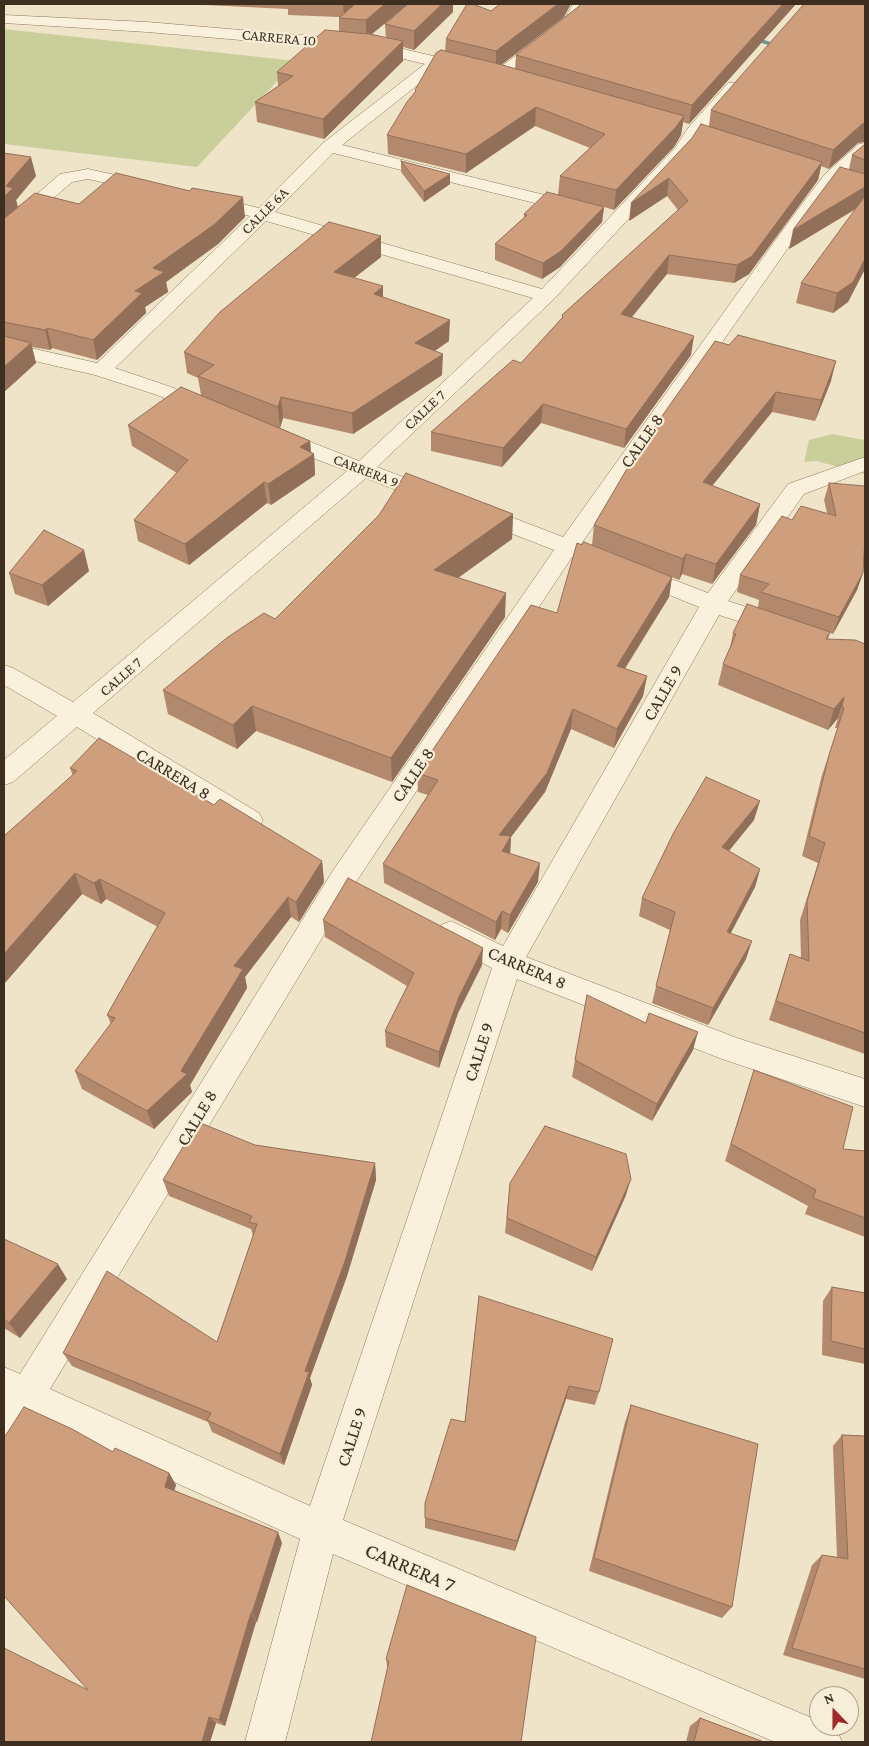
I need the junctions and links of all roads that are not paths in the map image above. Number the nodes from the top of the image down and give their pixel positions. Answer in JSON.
{"nodes":[{"id":1,"x":580,"y":4,"type":"edge"},
{"id":2,"x":4,"y":19,"type":"edge"},
{"id":3,"x":385,"y":34,"type":"edge"},
{"id":4,"x":370,"y":46,"type":"junction"},
{"id":5,"x":437,"y":62,"type":"junction"},
{"id":6,"x":746,"y":72,"type":"edge"},
{"id":7,"x":499,"y":76,"type":"junction"},
{"id":8,"x":517,"y":82,"type":"edge"},
{"id":9,"x":676,"y":127,"type":"edge"},
{"id":10,"x":694,"y":132,"type":"junction"},
{"id":11,"x":712,"y":138,"type":"edge"},
{"id":12,"x":329,"y":147,"type":"junction"},
{"id":13,"x":865,"y":148,"type":"edge"},
{"id":14,"x":162,"y":191,"type":"edge"},
{"id":15,"x":190,"y":197,"type":"edge"},
{"id":16,"x":263,"y":214,"type":"junction"},
{"id":17,"x":620,"y":219,"type":"junction"},
{"id":18,"x":4,"y":232,"type":"edge"},
{"id":19,"x":546,"y":296,"type":"junction"},
{"id":20,"x":4,"y":348,"type":"edge"},
{"id":21,"x":101,"y":370,"type":"junction"},
{"id":22,"x":227,"y":416,"type":"edge"},
{"id":23,"x":254,"y":427,"type":"edge"},
{"id":24,"x":865,"y":464,"type":"edge"},
{"id":25,"x":362,"y":470,"type":"junction"},
{"id":26,"x":568,"y":546,"type":"junction"},
{"id":27,"x":713,"y":604,"type":"junction"},
{"id":28,"x":794,"y":631,"type":"edge"},
{"id":29,"x":4,"y":674,"type":"edge"},
{"id":30,"x":76,"y":715,"type":"junction"},
{"id":31,"x":4,"y":775,"type":"edge"},
{"id":32,"x":268,"y":832,"type":"edge"},
{"id":33,"x":319,"y":862,"type":"edge"},
{"id":34,"x":344,"y":877,"type":"junction"},
{"id":35,"x":370,"y":891,"type":"edge"},
{"id":36,"x":430,"y":922,"type":"edge"},
{"id":37,"x":508,"y":963,"type":"junction"},
{"id":38,"x":865,"y":1093,"type":"edge"},
{"id":39,"x":16,"y":1390,"type":"edge"},
{"id":40,"x":4,"y":1433,"type":"edge"},
{"id":41,"x":321,"y":1530,"type":"junction"},
{"id":42,"x":265,"y":1742,"type":"edge"},
{"id":43,"x":822,"y":1742,"type":"edge"}],
"edges":[{"from":1,"to":7,"type":"street"},
{"from":2,"to":4,"type":"street","name":"CARRERA 10"},
{"from":3,"to":4,"type":"street"},
{"from":4,"to":5,"type":"street","name":"CARRERA 10"},
{"from":5,"to":7,"type":"street","name":"CARRERA 10"},
{"from":5,"to":12,"type":"street","name":"CALLE 6A"},
{"from":6,"to":10,"type":"street","name":"CALLE 7"},
{"from":7,"to":8,"type":"street","name":"CARRERA 10"},
{"from":9,"to":10,"type":"street"},
{"from":10,"to":11,"type":"street"},
{"from":10,"to":17,"type":"street","name":"CALLE 7"},
{"from":12,"to":16,"type":"street","name":"CALLE 6A"},
{"from":12,"to":17,"type":"street"},
{"from":13,"to":26,"type":"street","name":"CALLE 8"},
{"from":14,"to":18,"type":"street"},
{"from":15,"to":16,"type":"street"},
{"from":16,"to":19,"type":"street"},
{"from":16,"to":21,"type":"street","name":"CALLE 6A"},
{"from":17,"to":19,"type":"street","name":"CALLE 7"},
{"from":19,"to":25,"type":"street","name":"CALLE 7"},
{"from":20,"to":21,"type":"street"},
{"from":21,"to":22,"type":"street"},
{"from":23,"to":25,"type":"street","name":"CARRERA 9"},
{"from":24,"to":27,"type":"street","name":"CALLE 9"},
{"from":25,"to":26,"type":"street","name":"CARRERA 9"},
{"from":25,"to":30,"type":"street","name":"CALLE 7"},
{"from":26,"to":27,"type":"street","name":"CARRERA 9"},
{"from":26,"to":34,"type":"street","name":"CALLE 8"},
{"from":27,"to":28,"type":"street","name":"CARRERA 9"},
{"from":27,"to":37,"type":"street","name":"CALLE 9"},
{"from":29,"to":30,"type":"street","name":"CARRERA 8"},
{"from":30,"to":31,"type":"street","name":"CALLE 7"},
{"from":30,"to":32,"type":"street","name":"CARRERA 8"},
{"from":33,"to":34,"type":"street"},
{"from":34,"to":35,"type":"street"},
{"from":34,"to":39,"type":"street","name":"CALLE 8"},
{"from":36,"to":37,"type":"street","name":"CARRERA 8"},
{"from":37,"to":38,"type":"street","name":"CARRERA 8"},
{"from":37,"to":41,"type":"street","name":"CALLE 9"},
{"from":39,"to":40,"type":"street","name":"CALLE 8"},
{"from":39,"to":41,"type":"street","name":"CARRERA 7"},
{"from":41,"to":42,"type":"street","name":"CALLE 9"},
{"from":41,"to":43,"type":"street","name":"CARRERA 7"}]}
